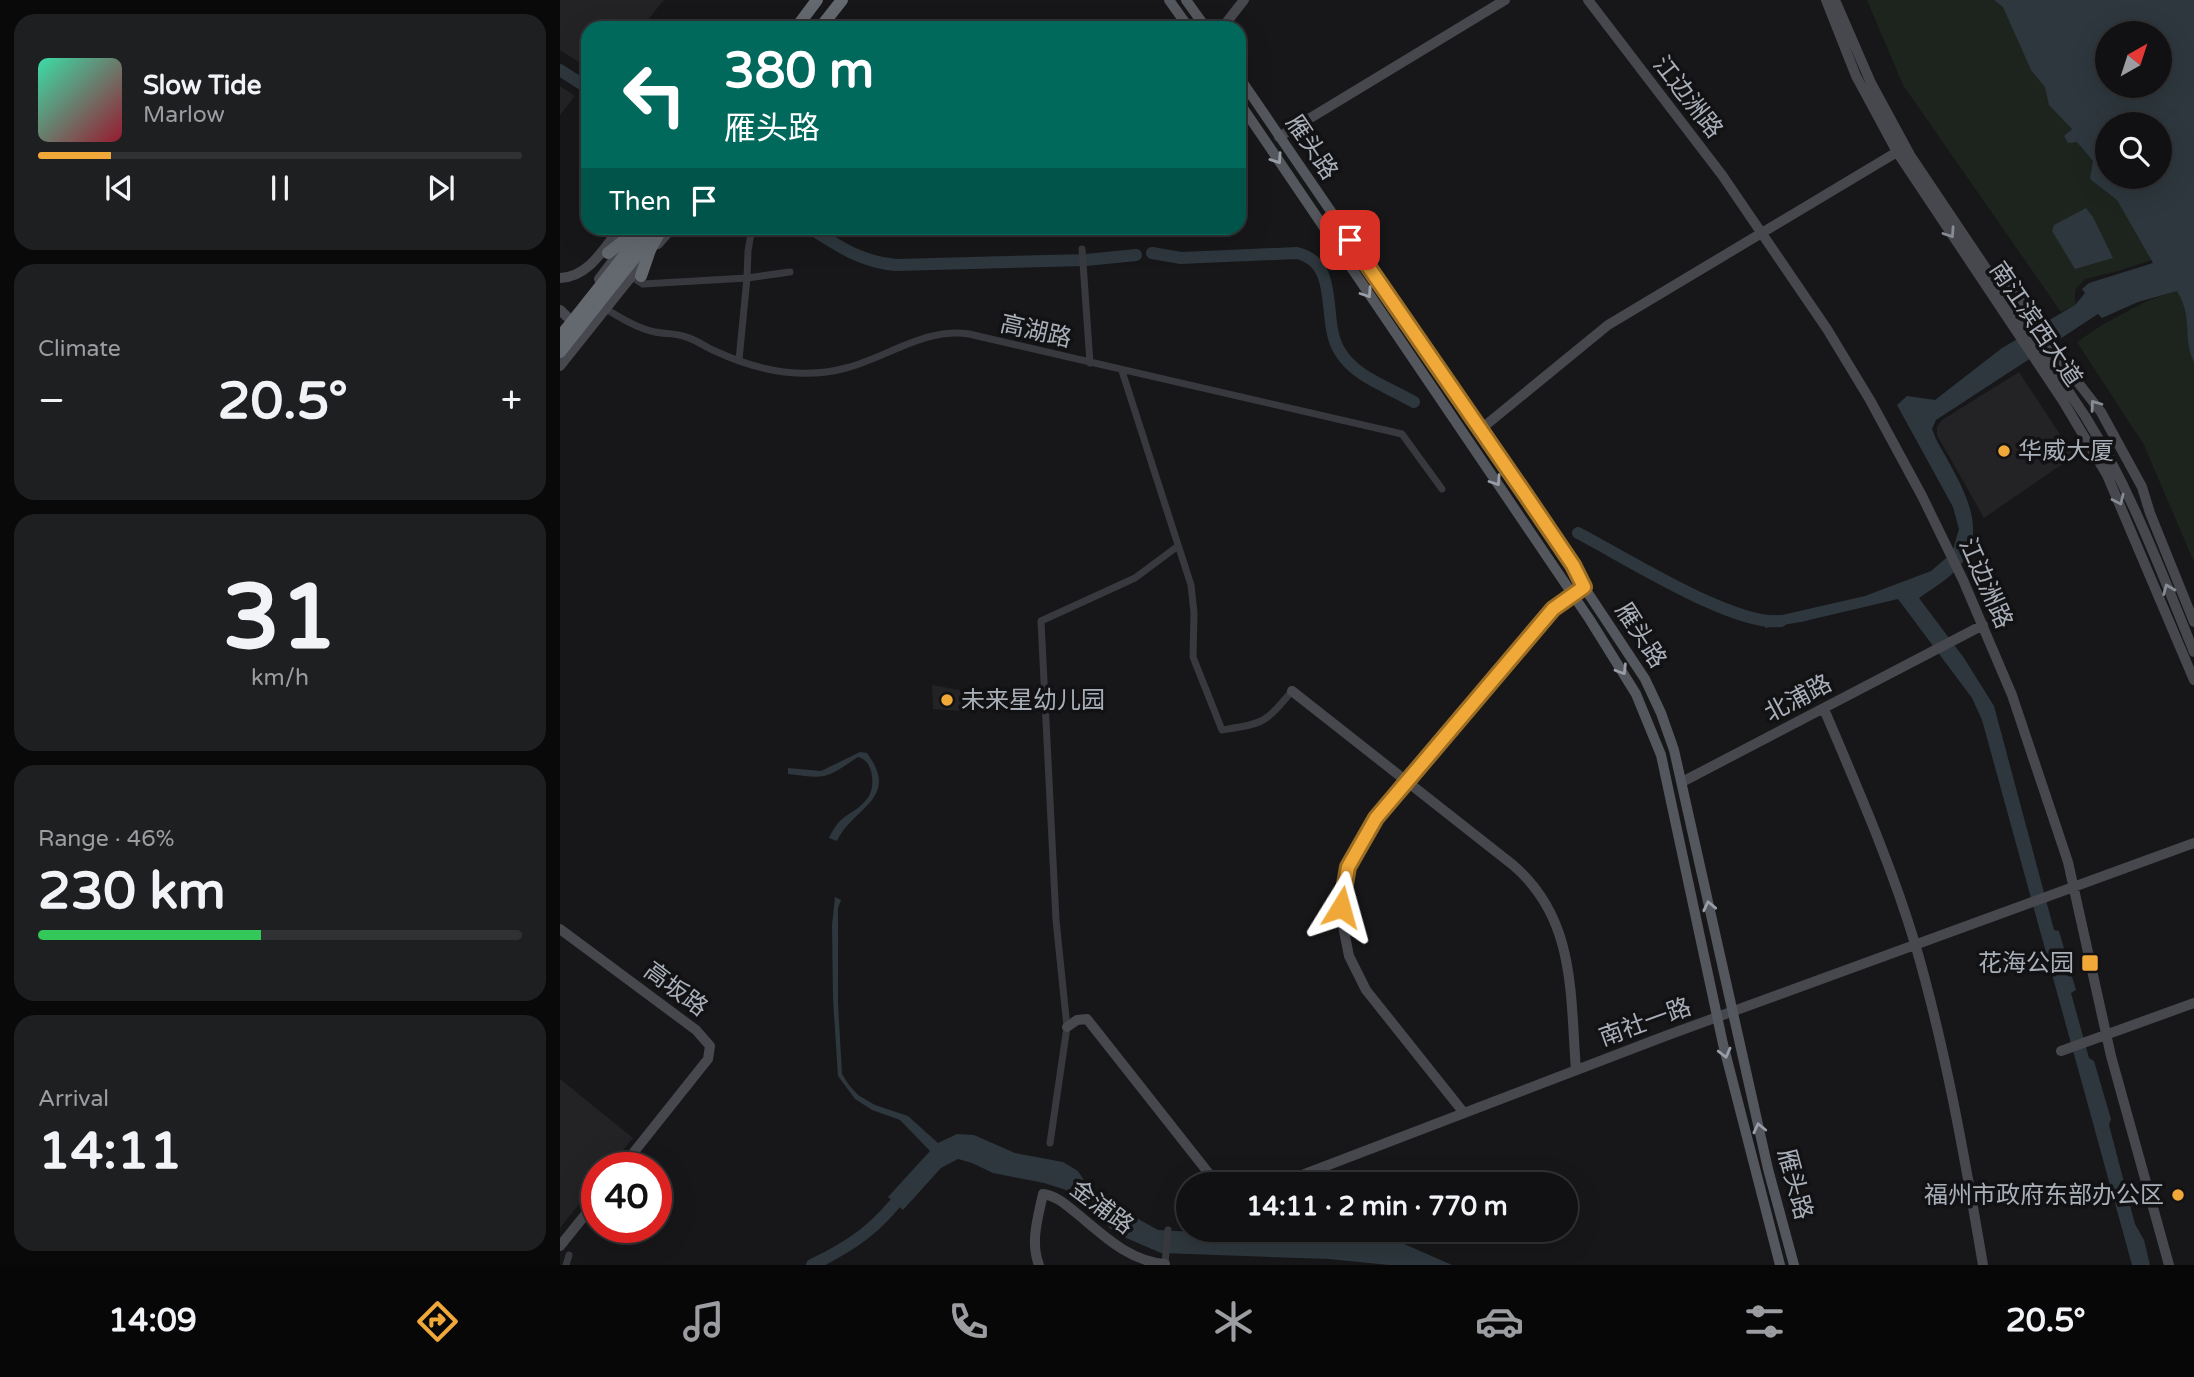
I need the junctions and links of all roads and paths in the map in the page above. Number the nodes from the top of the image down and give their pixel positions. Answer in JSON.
{"nodes":[{"id":1,"x":842,"y":0,"type":"edge"},
{"id":2,"x":1169,"y":0,"type":"edge"},
{"id":3,"x":1186,"y":0,"type":"edge"},
{"id":4,"x":1244,"y":0,"type":"edge"},
{"id":5,"x":1504,"y":0,"type":"edge"},
{"id":6,"x":1588,"y":0,"type":"edge"},
{"id":7,"x":1826,"y":0,"type":"edge"},
{"id":8,"x":1835,"y":0,"type":"edge"},
{"id":9,"x":813,"y":5,"type":"edge"},
{"id":10,"x":797,"y":21,"type":"edge"},
{"id":11,"x":801,"y":21,"type":"edge"},
{"id":12,"x":826,"y":21,"type":"edge"},
{"id":13,"x":1184,"y":21,"type":"edge"},
{"id":14,"x":1201,"y":21,"type":"edge"},
{"id":15,"x":1228,"y":21,"type":"edge"},
{"id":16,"x":1246,"y":88,"type":"edge"},
{"id":17,"x":1246,"y":112,"type":"edge"},
{"id":18,"x":1279,"y":137,"type":"junction"},
{"id":19,"x":1897,"y":152,"type":"junction"},
{"id":20,"x":1763,"y":232,"type":"junction"},
{"id":21,"x":614,"y":235,"type":"edge"},
{"id":22,"x":634,"y":235,"type":"edge"},
{"id":23,"x":636,"y":235,"type":"edge"},
{"id":24,"x":655,"y":235,"type":"edge"},
{"id":25,"x":658,"y":235,"type":"edge"},
{"id":26,"x":667,"y":235,"type":"edge"},
{"id":27,"x":751,"y":235,"type":"edge"},
{"id":28,"x":1082,"y":249,"type":"dead end"},
{"id":29,"x":609,"y":259,"type":"junction"},
{"id":30,"x":790,"y":272,"type":"dead end"},
{"id":31,"x":582,"y":273,"type":"junction"},
{"id":32,"x":636,"y":276,"type":"junction"},
{"id":33,"x":560,"y":278,"type":"edge"},
{"id":34,"x":747,"y":278,"type":"junction"},
{"id":35,"x":606,"y":309,"type":"junction"},
{"id":36,"x":560,"y":310,"type":"edge"},
{"id":37,"x":570,"y":319,"type":"junction"},
{"id":38,"x":2028,"y":330,"type":"junction"},
{"id":39,"x":560,"y":334,"type":"edge"},
{"id":40,"x":586,"y":334,"type":"junction"},
{"id":41,"x":575,"y":348,"type":"junction"},
{"id":42,"x":560,"y":352,"type":"edge"},
{"id":43,"x":2043,"y":352,"type":"junction"},
{"id":44,"x":738,"y":360,"type":"junction"},
{"id":45,"x":1090,"y":363,"type":"junction"},
{"id":46,"x":560,"y":366,"type":"edge"},
{"id":47,"x":1122,"y":371,"type":"junction"},
{"id":48,"x":1481,"y":429,"type":"junction"},
{"id":49,"x":1442,"y":489,"type":"dead end"},
{"id":50,"x":1178,"y":546,"type":"junction"},
{"id":51,"x":1584,"y":587,"type":"junction"},
{"id":52,"x":1573,"y":595,"type":"junction"},
{"id":53,"x":2194,"y":622,"type":"edge"},
{"id":54,"x":1983,"y":625,"type":"junction"},
{"id":55,"x":2194,"y":652,"type":"edge"},
{"id":56,"x":2194,"y":680,"type":"edge"},
{"id":57,"x":1292,"y":691,"type":"joint"},
{"id":58,"x":1824,"y":709,"type":"junction"},
{"id":59,"x":1406,"y":781,"type":"junction"},
{"id":60,"x":1682,"y":782,"type":"junction"},
{"id":61,"x":2194,"y":843,"type":"edge"},
{"id":62,"x":2076,"y":887,"type":"junction"},
{"id":63,"x":560,"y":929,"type":"edge"},
{"id":64,"x":1915,"y":945,"type":"junction"},
{"id":65,"x":2194,"y":1003,"type":"edge"},
{"id":66,"x":1732,"y":1013,"type":"junction"},
{"id":67,"x":1717,"y":1018,"type":"junction"},
{"id":68,"x":1067,"y":1027,"type":"junction"},
{"id":69,"x":2106,"y":1036,"type":"junction"},
{"id":70,"x":2061,"y":1051,"type":"dead end"},
{"id":71,"x":1576,"y":1070,"type":"junction"},
{"id":72,"x":1464,"y":1113,"type":"junction"},
{"id":73,"x":1050,"y":1143,"type":"dead end"},
{"id":74,"x":634,"y":1152,"type":"edge"},
{"id":75,"x":1208,"y":1172,"type":"edge"},
{"id":76,"x":1310,"y":1172,"type":"edge"},
{"id":77,"x":581,"y":1220,"type":"edge"},
{"id":78,"x":1168,"y":1230,"type":"dead end"},
{"id":79,"x":560,"y":1246,"type":"edge"},
{"id":80,"x":569,"y":1255,"type":"dead end"},
{"id":81,"x":1165,"y":1262,"type":"edge"},
{"id":82,"x":566,"y":1265,"type":"edge"},
{"id":83,"x":1039,"y":1265,"type":"edge"},
{"id":84,"x":1780,"y":1265,"type":"edge"},
{"id":85,"x":1794,"y":1265,"type":"edge"},
{"id":86,"x":1983,"y":1265,"type":"edge"},
{"id":87,"x":2169,"y":1265,"type":"edge"}],
"edges":[{"from":1,"to":12,"type":"highway"},
{"from":2,"to":13,"type":"main road"},
{"from":3,"to":14,"type":"main road"},
{"from":4,"to":15,"type":"street"},
{"from":5,"to":18,"type":"street"},
{"from":6,"to":20,"type":"street","name":"江边洲路"},
{"from":7,"to":19,"type":"street","name":"南江滨西大道"},
{"from":8,"to":38,"type":"street","name":"南江滨西大道"},
{"from":9,"to":10,"type":"street"},
{"from":9,"to":11,"type":"highway"},
{"from":16,"to":18,"type":"main road","name":"雁头路"},
{"from":17,"to":52,"type":"main road","name":"雁头路","one_way":true},
{"from":18,"to":48,"type":"main road","name":"雁头路"},
{"from":19,"to":20,"type":"street"},
{"from":19,"to":38,"type":"street","name":"南江滨西大道","one_way":true},
{"from":20,"to":48,"type":"street"},
{"from":20,"to":54,"type":"street","name":"江边洲路"},
{"from":21,"to":31,"type":"street"},
{"from":22,"to":29,"type":"highway","bridge":true},
{"from":23,"to":39,"type":"highway","bridge":true},
{"from":24,"to":42,"type":"highway","bridge":true},
{"from":25,"to":32,"type":"highway","bridge":true},
{"from":26,"to":32,"type":"street"},
{"from":27,"to":34,"type":"street"},
{"from":28,"to":45,"type":"street"},
{"from":29,"to":31,"type":"street"},
{"from":29,"to":37,"type":"street"},
{"from":30,"to":34,"type":"street"},
{"from":31,"to":33,"type":"street"},
{"from":32,"to":34,"type":"street"},
{"from":32,"to":35,"type":"street"},
{"from":34,"to":44,"type":"street"},
{"from":35,"to":40,"type":"street"},
{"from":35,"to":44,"type":"street","name":"高湖路"},
{"from":36,"to":37,"type":"street"},
{"from":37,"to":39,"type":"street"},
{"from":37,"to":40,"type":"street"},
{"from":38,"to":43,"type":"street","name":"南江滨西大道"},
{"from":39,"to":41,"type":"street"},
{"from":40,"to":41,"type":"street"},
{"from":41,"to":46,"type":"street"},
{"from":53,"to":43,"type":"street","one_way":true},
{"from":55,"to":43,"type":"street","name":"南江滨西大道","one_way":true},
{"from":43,"to":56,"type":"street","name":"南江滨西大道","one_way":true},
{"from":44,"to":45,"type":"street","name":"高湖路"},
{"from":45,"to":47,"type":"street","name":"高湖路"},
{"from":47,"to":49,"type":"street","name":"高湖路"},
{"from":47,"to":50,"type":"street"},
{"from":48,"to":51,"type":"main road","name":"雁头路"},
{"from":50,"to":57,"type":"street"},
{"from":50,"to":68,"type":"street"},
{"from":51,"to":52,"type":"street"},
{"from":51,"to":60,"type":"main road","name":"雁头路"},
{"from":52,"to":59,"type":"street"},
{"from":52,"to":67,"type":"main road","name":"雁头路","one_way":true},
{"from":54,"to":58,"type":"street","name":"北浦路"},
{"from":54,"to":62,"type":"street","name":"江边洲路"},
{"from":57,"to":59,"type":"street"},
{"from":58,"to":60,"type":"street","name":"北浦路"},
{"from":58,"to":64,"type":"street"},
{"from":59,"to":71,"type":"street"},
{"from":59,"to":72,"type":"street"},
{"from":66,"to":60,"type":"main road","name":"雁头路","one_way":true},
{"from":61,"to":62,"type":"street"},
{"from":62,"to":64,"type":"street","name":"南社一路"},
{"from":62,"to":69,"type":"street","name":"江边洲路"},
{"from":63,"to":74,"type":"street","name":"高坂路"},
{"from":64,"to":66,"type":"street","name":"南社一路"},
{"from":64,"to":86,"type":"street"},
{"from":65,"to":69,"type":"street"},
{"from":66,"to":67,"type":"street","name":"南社一路"},
{"from":85,"to":66,"type":"main road","name":"雁头路","one_way":true},
{"from":67,"to":71,"type":"street","name":"南社一路"},
{"from":67,"to":84,"type":"main road","name":"雁头路","one_way":true},
{"from":68,"to":73,"type":"street"},
{"from":68,"to":75,"type":"street"},
{"from":69,"to":70,"type":"street"},
{"from":69,"to":87,"type":"street","name":"江边洲路"},
{"from":71,"to":72,"type":"street","name":"南社一路"},
{"from":72,"to":76,"type":"street","name":"南社一路"},
{"from":77,"to":79,"type":"street"},
{"from":78,"to":81,"type":"street"},
{"from":80,"to":82,"type":"street"},
{"from":81,"to":83,"type":"street","name":"金浦路"}]}
